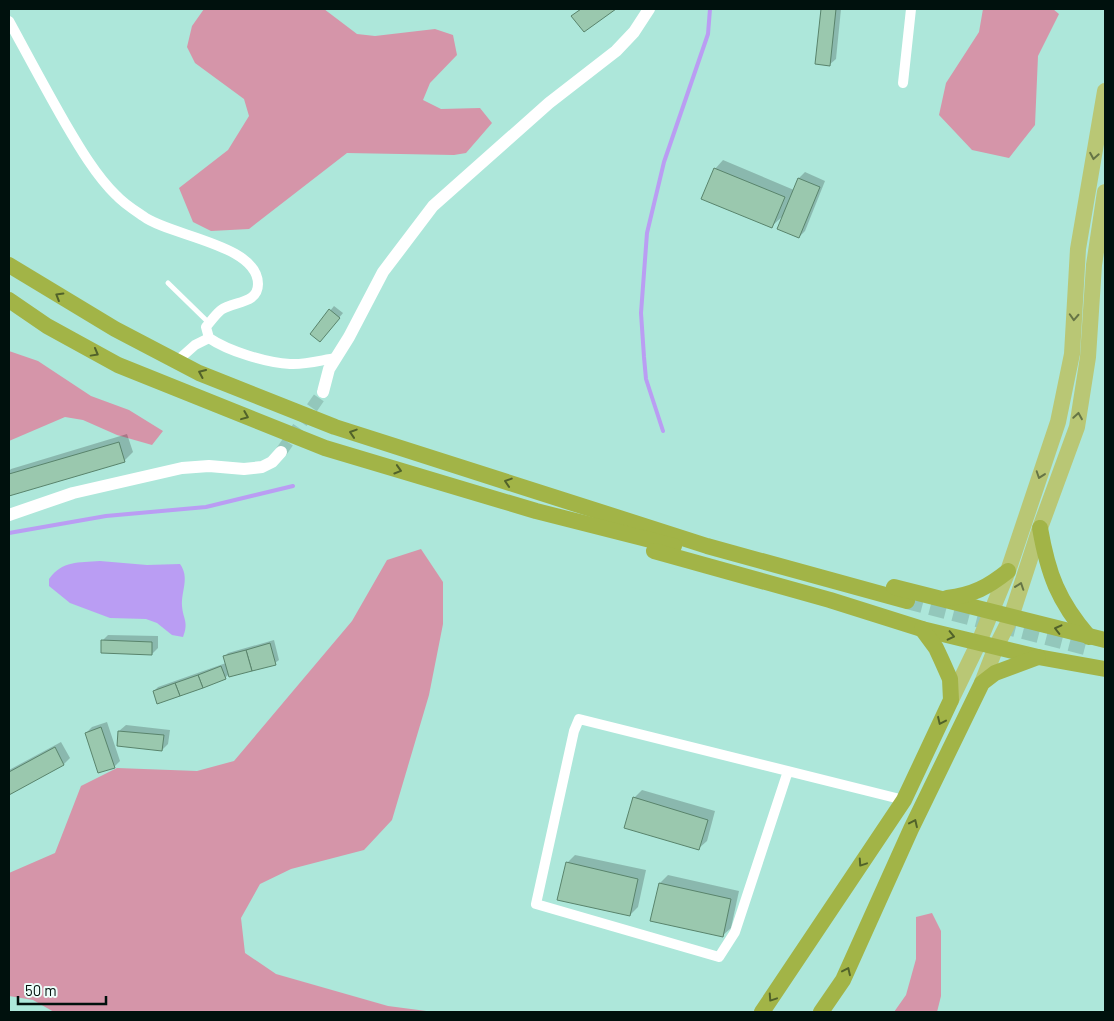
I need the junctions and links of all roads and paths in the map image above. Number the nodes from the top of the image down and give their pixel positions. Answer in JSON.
{"nodes":[{"id":1,"x":649,"y":9,"type":"edge"},
{"id":2,"x":912,"y":9,"type":"edge"},
{"id":3,"x":9,"y":21,"type":"edge"},
{"id":4,"x":903,"y":83,"type":"dead end"},
{"id":5,"x":1105,"y":91,"type":"edge"},
{"id":6,"x":1105,"y":192,"type":"edge"},
{"id":7,"x":9,"y":265,"type":"edge"},
{"id":8,"x":168,"y":283,"type":"dead end"},
{"id":9,"x":9,"y":300,"type":"edge"},
{"id":10,"x":209,"y":323,"type":"junction"},
{"id":11,"x":209,"y":338,"type":"junction"},
{"id":12,"x":336,"y":358,"type":"junction"},
{"id":13,"x":177,"y":361,"type":"junction"},
{"id":14,"x":323,"y":392,"type":"tunnel mouth"},
{"id":15,"x":281,"y":452,"type":"tunnel mouth"},
{"id":16,"x":543,"y":493,"type":"junction"},
{"id":17,"x":536,"y":511,"type":"junction"},
{"id":18,"x":9,"y":516,"type":"edge"},
{"id":19,"x":1040,"y":528,"type":"junction"},
{"id":20,"x":1008,"y":571,"type":"junction"},
{"id":21,"x":939,"y":599,"type":"junction"},
{"id":22,"x":992,"y":612,"type":"junction"},
{"id":23,"x":1011,"y":617,"type":"junction"},
{"id":24,"x":922,"y":629,"type":"junction"},
{"id":25,"x":979,"y":642,"type":"junction"},
{"id":26,"x":1091,"y":645,"type":"edge"},
{"id":27,"x":996,"y":647,"type":"junction"},
{"id":28,"x":1105,"y":650,"type":"edge"},
{"id":29,"x":1038,"y":657,"type":"junction"},
{"id":30,"x":1105,"y":659,"type":"edge"},
{"id":31,"x":1105,"y":669,"type":"edge"},
{"id":32,"x":982,"y":683,"type":"junction"},
{"id":33,"x":951,"y":700,"type":"junction"},
{"id":34,"x":788,"y":771,"type":"junction"},
{"id":35,"x":904,"y":800,"type":"junction"},
{"id":36,"x":762,"y":1012,"type":"edge"},
{"id":37,"x":821,"y":1012,"type":"edge"}],
"edges":[{"from":1,"to":12,"type":"street"},
{"from":2,"to":4,"type":"street"},
{"from":3,"to":10,"type":"street"},
{"from":5,"to":20,"type":"main road","one_way":true},
{"from":19,"to":6,"type":"main road","one_way":true},
{"from":13,"to":7,"type":"highway","one_way":true},
{"from":8,"to":10,"type":"lane"},
{"from":9,"to":17,"type":"highway","one_way":true},
{"from":10,"to":11,"type":"street"},
{"from":11,"to":12,"type":"street"},
{"from":11,"to":13,"type":"street"},
{"from":12,"to":14,"type":"street"},
{"from":16,"to":13,"type":"highway","one_way":true},
{"from":15,"to":18,"type":"street"},
{"from":16,"to":17,"type":"highway"},
{"from":16,"to":21,"type":"highway"},
{"from":17,"to":24,"type":"highway"},
{"from":23,"to":19,"type":"main road","one_way":true},
{"from":19,"to":26,"type":"highway"},
{"from":20,"to":21,"type":"highway"},
{"from":20,"to":22,"type":"main road"},
{"from":21,"to":22,"type":"highway"},
{"from":22,"to":23,"type":"highway"},
{"from":22,"to":25,"type":"main road"},
{"from":26,"to":23,"type":"highway","one_way":true},
{"from":23,"to":27,"type":"main road"},
{"from":24,"to":25,"type":"highway","one_way":true},
{"from":24,"to":33,"type":"highway"},
{"from":25,"to":27,"type":"highway"},
{"from":25,"to":33,"type":"main road"},
{"from":26,"to":28,"type":"highway"},
{"from":26,"to":30,"type":"highway"},
{"from":27,"to":29,"type":"highway"},
{"from":27,"to":32,"type":"main road"},
{"from":29,"to":31,"type":"highway"},
{"from":29,"to":32,"type":"highway"},
{"from":37,"to":32,"type":"highway","one_way":true},
{"from":33,"to":35,"type":"highway","one_way":true},
{"from":34,"to":34,"type":"street"},
{"from":34,"to":35,"type":"street"},
{"from":35,"to":36,"type":"highway","one_way":true}]}
